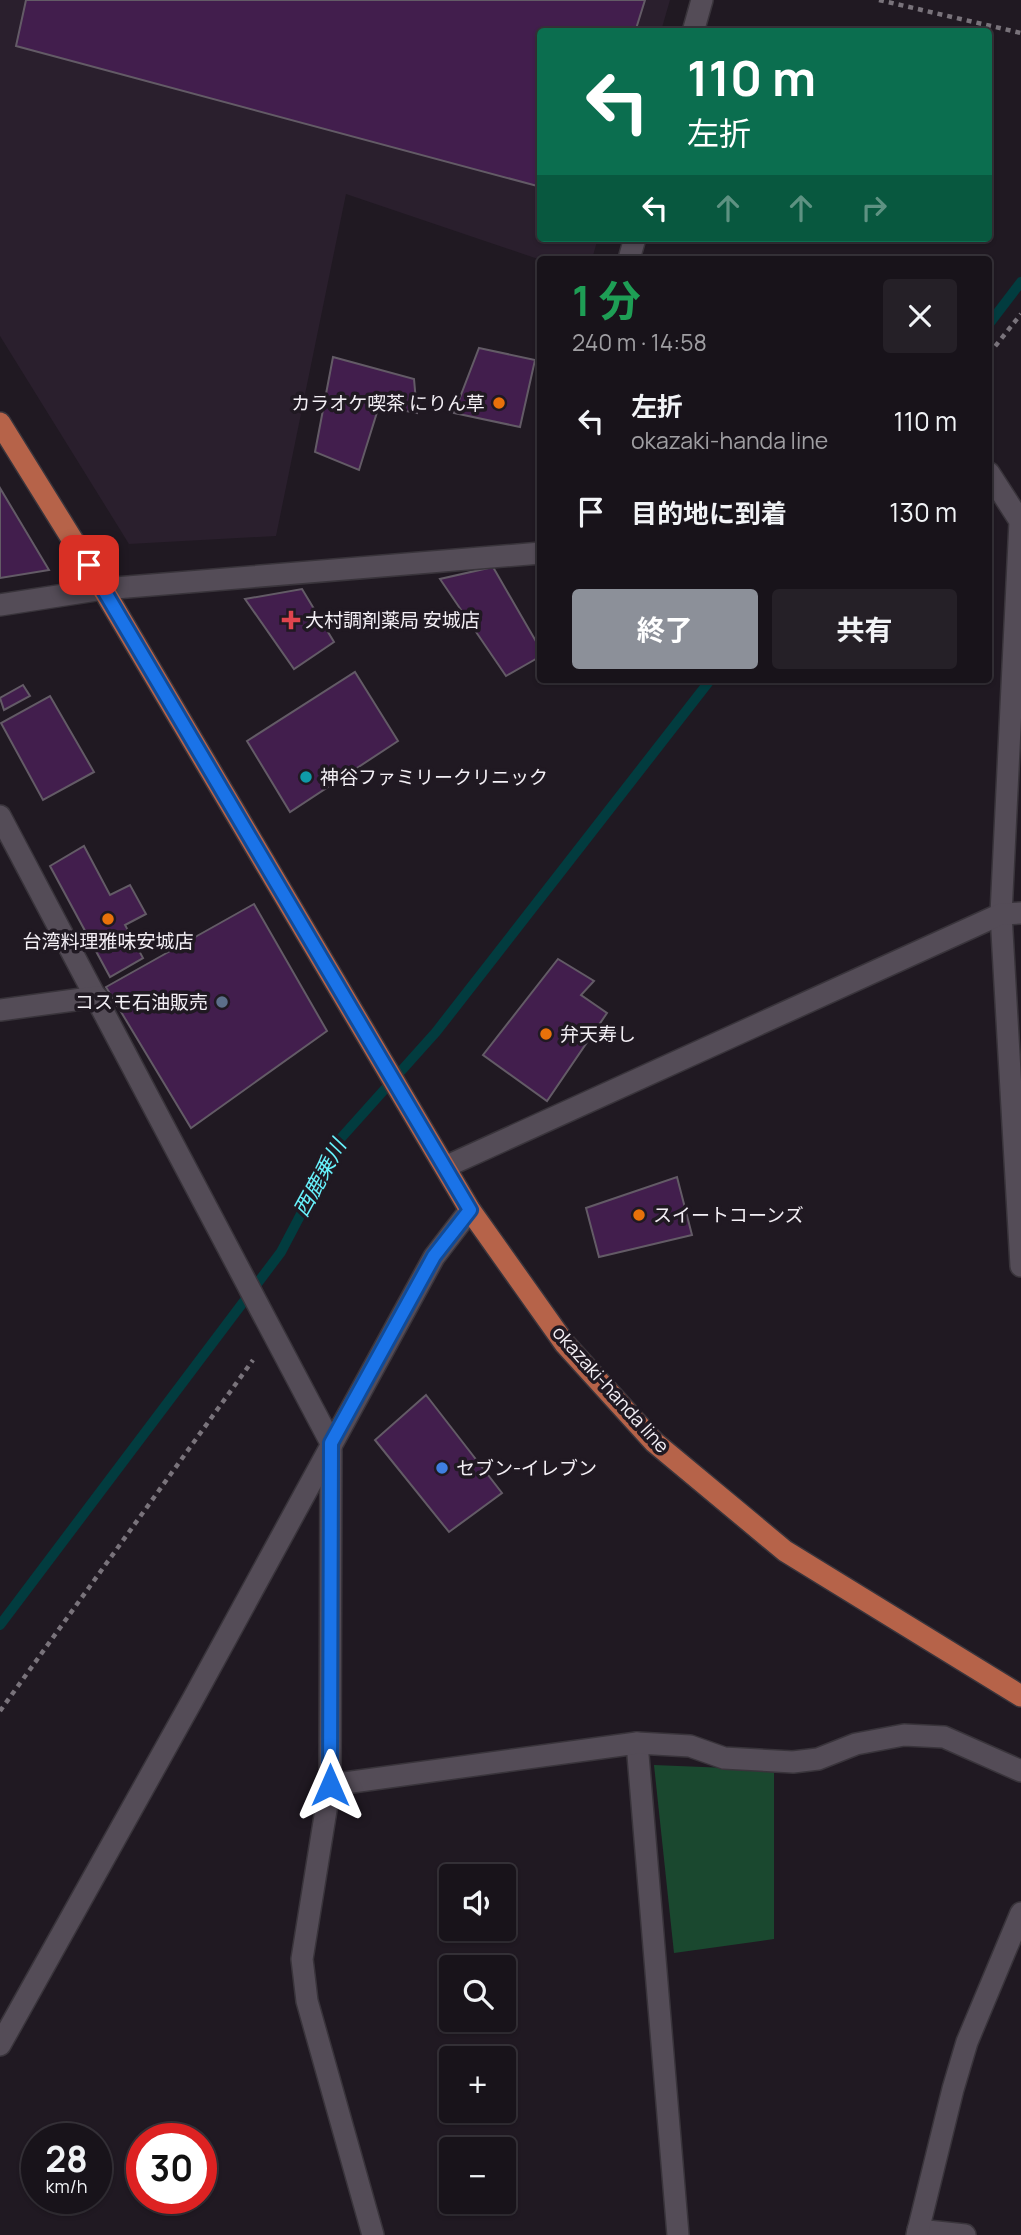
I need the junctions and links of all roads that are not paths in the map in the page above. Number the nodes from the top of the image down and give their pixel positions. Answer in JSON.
{"nodes":[{"id":1,"x":702,"y":0,"type":"edge"},
{"id":2,"x":694,"y":28,"type":"edge"},
{"id":3,"x":0,"y":423,"type":"edge"},
{"id":4,"x":992,"y":478,"type":"edge"},
{"id":5,"x":537,"y":553,"type":"edge"},
{"id":6,"x":103,"y":589,"type":"junction"},
{"id":7,"x":0,"y":605,"type":"edge"},
{"id":8,"x":0,"y":816,"type":"edge"},
{"id":9,"x":1011,"y":914,"type":"edge"},
{"id":10,"x":97,"y":997,"type":"junction"},
{"id":11,"x":0,"y":1010,"type":"edge"},
{"id":12,"x":445,"y":1167,"type":"junction"},
{"id":13,"x":470,"y":1210,"type":"junction"},
{"id":14,"x":1021,"y":1266,"type":"edge"},
{"id":15,"x":331,"y":1443,"type":"junction"},
{"id":16,"x":1021,"y":1696,"type":"edge"},
{"id":17,"x":637,"y":1743,"type":"junction"},
{"id":18,"x":1021,"y":1771,"type":"edge"},
{"id":19,"x":330,"y":1785,"type":"junction"},
{"id":20,"x":1021,"y":1913,"type":"edge"},
{"id":21,"x":0,"y":2045,"type":"edge"},
{"id":22,"x":918,"y":2233,"type":"edge"},
{"id":23,"x":373,"y":2235,"type":"edge"},
{"id":24,"x":678,"y":2235,"type":"edge"},
{"id":25,"x":965,"y":2235,"type":"edge"}],
"edges":[{"from":1,"to":2,"type":"street"},
{"from":3,"to":6,"type":"main road","name":"okazaki-handa line"},
{"from":4,"to":9,"type":"street"},
{"from":5,"to":6,"type":"street"},
{"from":6,"to":7,"type":"street"},
{"from":6,"to":12,"type":"main road","name":"okazaki-handa line"},
{"from":8,"to":10,"type":"street"},
{"from":9,"to":12,"type":"street"},
{"from":9,"to":14,"type":"street"},
{"from":10,"to":11,"type":"street"},
{"from":10,"to":15,"type":"street"},
{"from":12,"to":13,"type":"main road","name":"okazaki-handa line"},
{"from":13,"to":15,"type":"street"},
{"from":13,"to":16,"type":"main road","name":"okazaki-handa line"},
{"from":15,"to":19,"type":"street"},
{"from":15,"to":21,"type":"street"},
{"from":17,"to":18,"type":"street"},
{"from":17,"to":19,"type":"street"},
{"from":17,"to":24,"type":"street"},
{"from":19,"to":23,"type":"street"},
{"from":20,"to":22,"type":"street"},
{"from":22,"to":25,"type":"street"}]}
